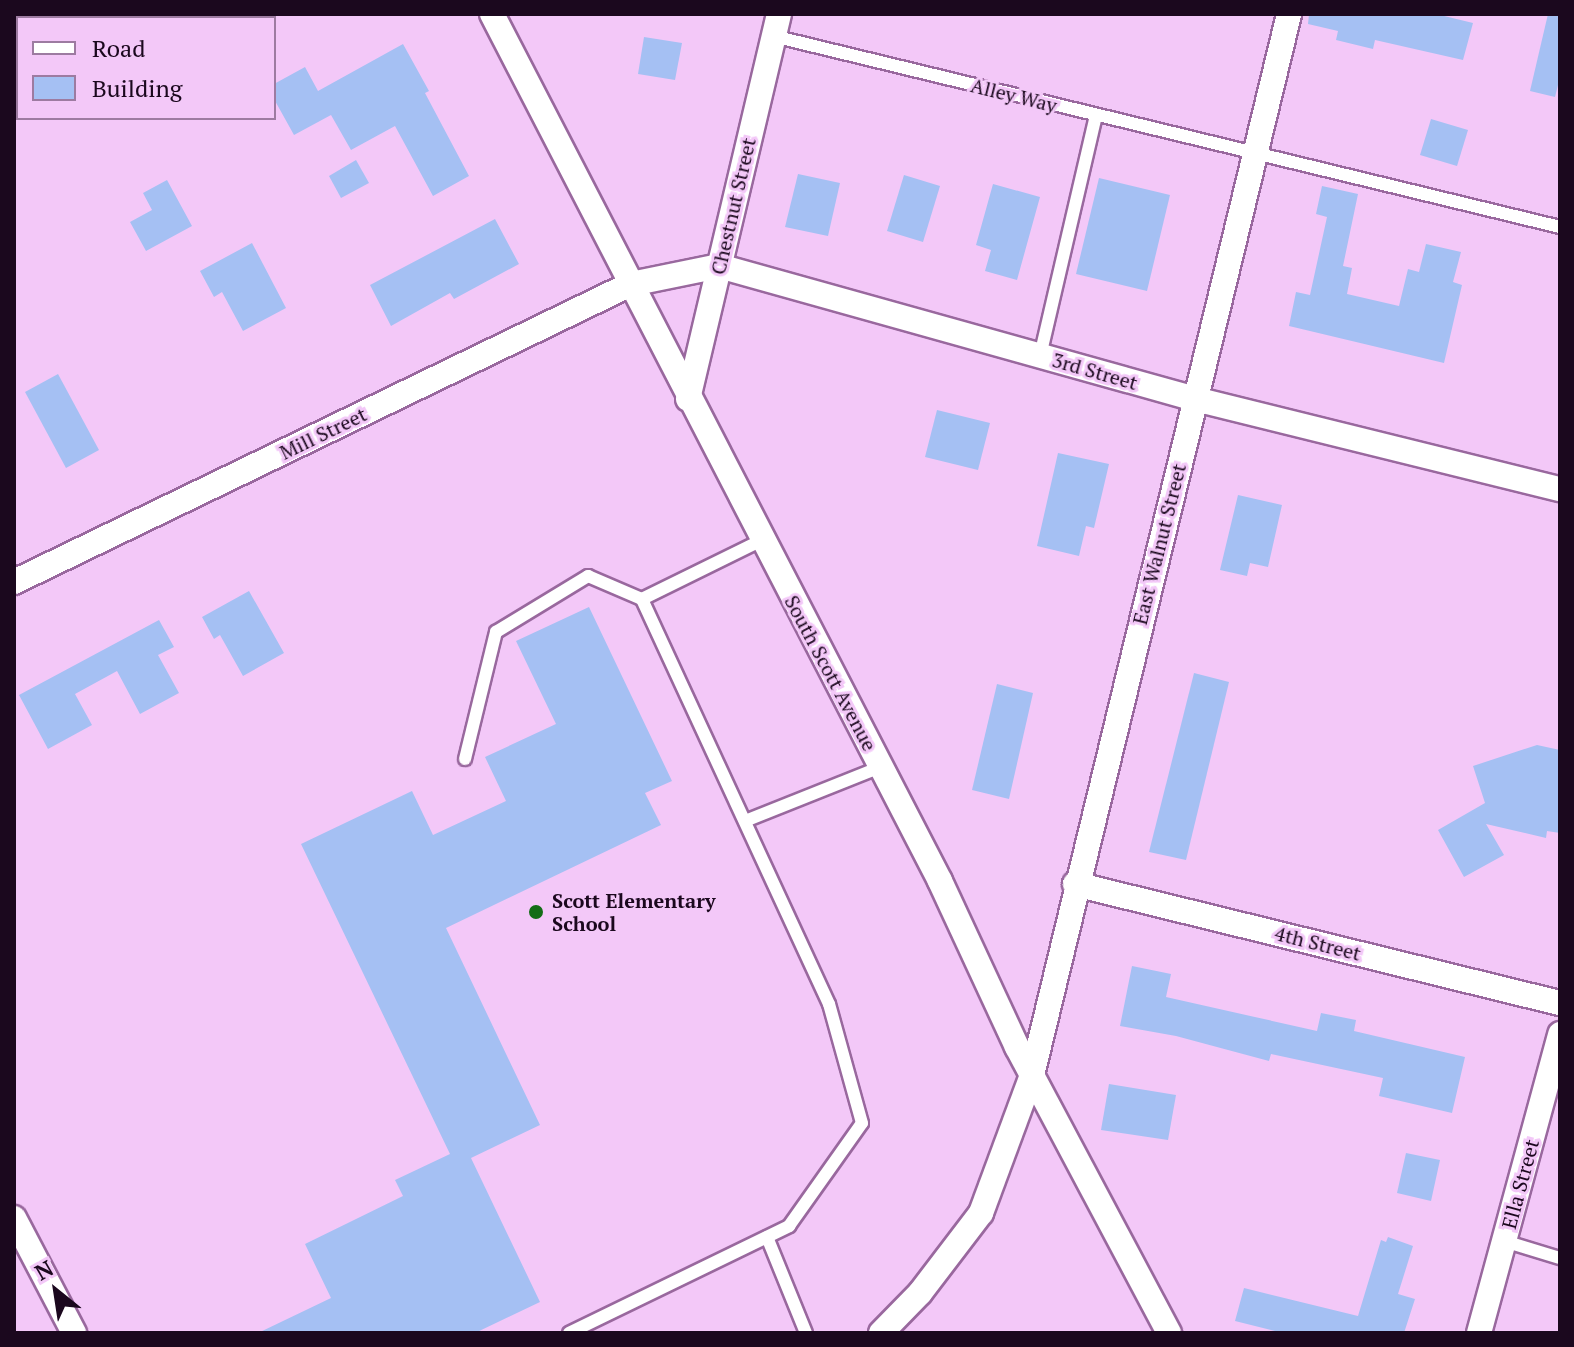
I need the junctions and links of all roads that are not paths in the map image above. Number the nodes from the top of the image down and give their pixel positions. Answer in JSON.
{"nodes":[{"id":1,"x":492,"y":14,"type":"edge"},
{"id":2,"x":1289,"y":14,"type":"edge"},
{"id":3,"x":776,"y":25,"type":"edge"},
{"id":4,"x":1096,"y":115,"type":"junction"},
{"id":5,"x":1255,"y":153,"type":"junction"},
{"id":6,"x":1560,"y":227,"type":"edge"},
{"id":7,"x":719,"y":266,"type":"junction"},
{"id":8,"x":631,"y":284,"type":"junction"},
{"id":9,"x":1040,"y":356,"type":"junction"},
{"id":10,"x":688,"y":399,"type":"junction"},
{"id":11,"x":1195,"y":399,"type":"junction"},
{"id":12,"x":1560,"y":489,"type":"edge"},
{"id":13,"x":762,"y":540,"type":"junction"},
{"id":14,"x":14,"y":582,"type":"edge"},
{"id":15,"x":642,"y":599,"type":"junction"},
{"id":16,"x":465,"y":759,"type":"dead end"},
{"id":17,"x":881,"y":767,"type":"junction"},
{"id":18,"x":745,"y":821,"type":"junction"},
{"id":19,"x":1075,"y":884,"type":"junction"},
{"id":20,"x":1560,"y":1003,"type":"edge"},
{"id":21,"x":1560,"y":1034,"type":"edge"},
{"id":22,"x":1032,"y":1075,"type":"junction"},
{"id":23,"x":14,"y":1218,"type":"edge"},
{"id":24,"x":767,"y":1237,"type":"junction"},
{"id":25,"x":1504,"y":1241,"type":"junction"},
{"id":26,"x":1560,"y":1258,"type":"edge"},
{"id":27,"x":74,"y":1333,"type":"edge"},
{"id":28,"x":569,"y":1333,"type":"edge"},
{"id":29,"x":806,"y":1333,"type":"edge"},
{"id":30,"x":881,"y":1333,"type":"edge"},
{"id":31,"x":1169,"y":1333,"type":"edge"},
{"id":32,"x":1479,"y":1333,"type":"edge"}],
"edges":[{"from":1,"to":8,"type":"street","name":"South Scott Avenue"},
{"from":2,"to":5,"type":"street","name":"East Walnut Street"},
{"from":3,"to":4,"type":"lane","name":"Alley Way"},
{"from":3,"to":7,"type":"street","name":"Chestnut Street"},
{"from":4,"to":5,"type":"lane","name":"Alley Way"},
{"from":4,"to":9,"type":"lane"},
{"from":5,"to":6,"type":"lane","name":"Alley Way"},
{"from":5,"to":11,"type":"street","name":"East Walnut Street"},
{"from":7,"to":8,"type":"street","name":"3rd Street"},
{"from":7,"to":9,"type":"street","name":"3rd Street"},
{"from":7,"to":10,"type":"street","name":"Chestnut Street"},
{"from":8,"to":10,"type":"street","name":"South Scott Avenue"},
{"from":8,"to":14,"type":"street","name":"Mill Street"},
{"from":9,"to":11,"type":"street","name":"3rd Street"},
{"from":10,"to":13,"type":"street","name":"South Scott Avenue"},
{"from":11,"to":12,"type":"street","name":"3rd Street"},
{"from":11,"to":19,"type":"street","name":"East Walnut Street"},
{"from":13,"to":15,"type":"lane"},
{"from":13,"to":17,"type":"street","name":"South Scott Avenue"},
{"from":15,"to":16,"type":"lane"},
{"from":15,"to":18,"type":"lane"},
{"from":17,"to":18,"type":"lane"},
{"from":17,"to":22,"type":"street","name":"South Scott Avenue"},
{"from":18,"to":24,"type":"lane"},
{"from":19,"to":20,"type":"street","name":"4th Street"},
{"from":19,"to":22,"type":"street","name":"East Walnut Street"},
{"from":21,"to":25,"type":"street","name":"Ella Street"},
{"from":22,"to":30,"type":"street","name":"East Walnut Street"},
{"from":22,"to":31,"type":"street","name":"South Scott Avenue"},
{"from":23,"to":27,"type":"street"},
{"from":24,"to":28,"type":"lane"},
{"from":24,"to":29,"type":"lane"},
{"from":25,"to":26,"type":"lane"},
{"from":25,"to":32,"type":"street","name":"Ella Street"}]}
